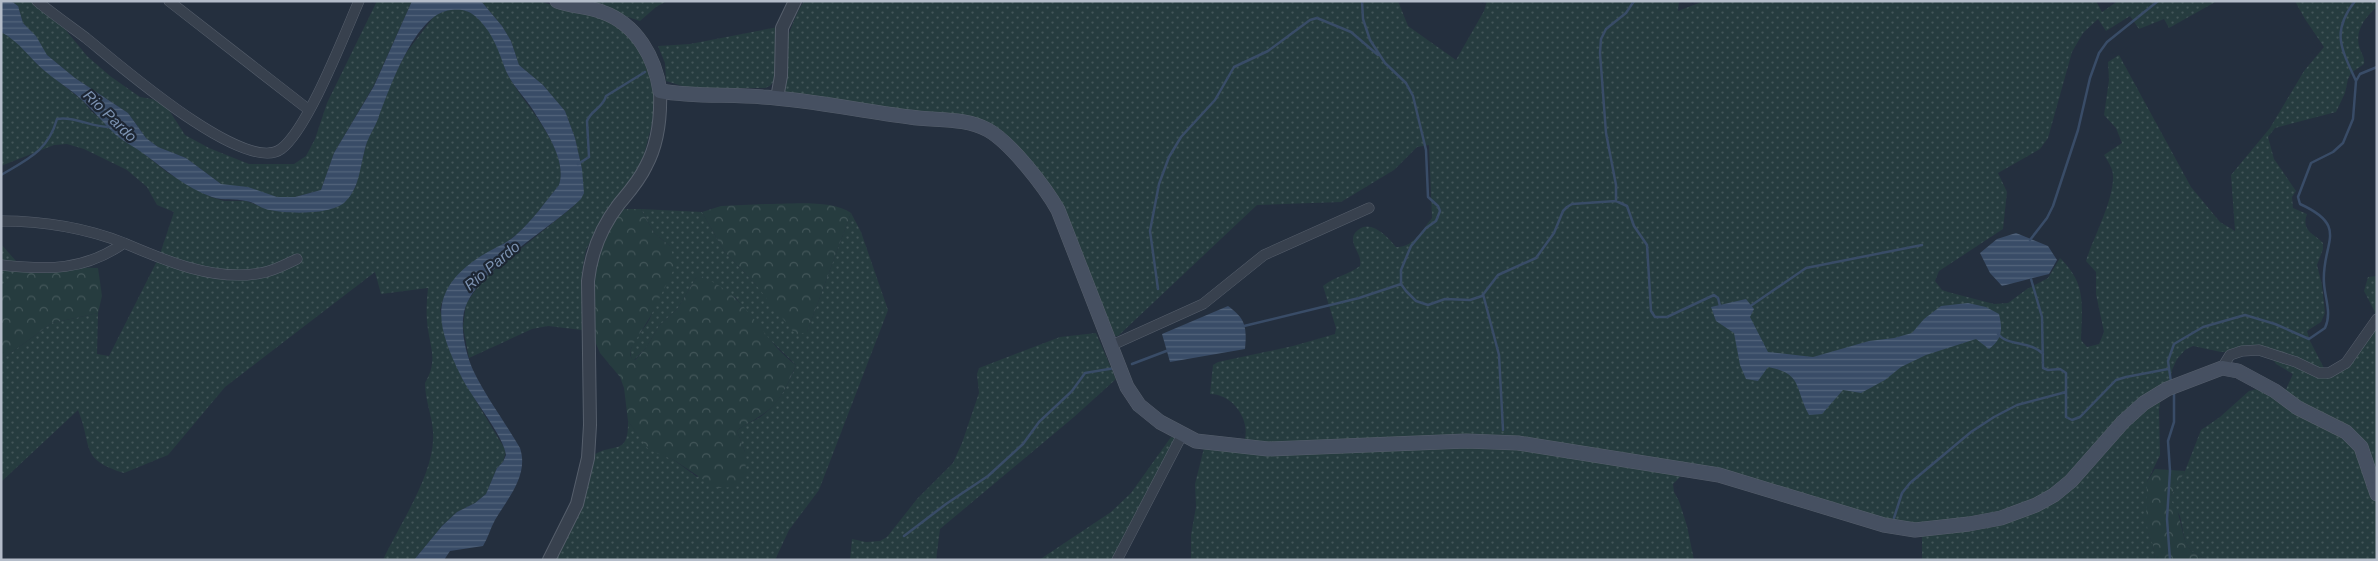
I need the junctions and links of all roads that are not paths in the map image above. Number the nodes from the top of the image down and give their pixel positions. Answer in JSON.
{"nodes":[{"id":1,"x":37,"y":1,"type":"edge"},
{"id":2,"x":169,"y":1,"type":"edge"},
{"id":3,"x":359,"y":1,"type":"edge"},
{"id":4,"x":557,"y":1,"type":"edge"},
{"id":5,"x":796,"y":1,"type":"edge"},
{"id":6,"x":660,"y":92,"type":"junction"},
{"id":7,"x":777,"y":98,"type":"junction"},
{"id":8,"x":309,"y":110,"type":"junction"},
{"id":9,"x":1369,"y":208,"type":"dead end"},
{"id":10,"x":1,"y":221,"type":"edge"},
{"id":11,"x":124,"y":243,"type":"junction"},
{"id":12,"x":297,"y":259,"type":"dead end"},
{"id":13,"x":1,"y":265,"type":"edge"},
{"id":14,"x":2377,"y":319,"type":"edge"},
{"id":15,"x":1110,"y":346,"type":"junction"},
{"id":16,"x":2222,"y":368,"type":"junction"},
{"id":17,"x":1182,"y":434,"type":"junction"},
{"id":18,"x":2377,"y":494,"type":"edge"},
{"id":19,"x":548,"y":560,"type":"edge"},
{"id":20,"x":1117,"y":560,"type":"edge"}],
"edges":[{"from":1,"to":8,"type":"street"},
{"from":2,"to":8,"type":"street"},
{"from":3,"to":8,"type":"street"},
{"from":4,"to":6,"type":"main road"},
{"from":5,"to":7,"type":"street"},
{"from":6,"to":7,"type":"main road"},
{"from":6,"to":19,"type":"street"},
{"from":7,"to":15,"type":"main road"},
{"from":9,"to":15,"type":"street"},
{"from":10,"to":11,"type":"street"},
{"from":11,"to":12,"type":"street"},
{"from":11,"to":13,"type":"street"},
{"from":14,"to":16,"type":"street"},
{"from":15,"to":17,"type":"main road"},
{"from":16,"to":17,"type":"main road"},
{"from":16,"to":18,"type":"main road"},
{"from":17,"to":20,"type":"street"}]}
